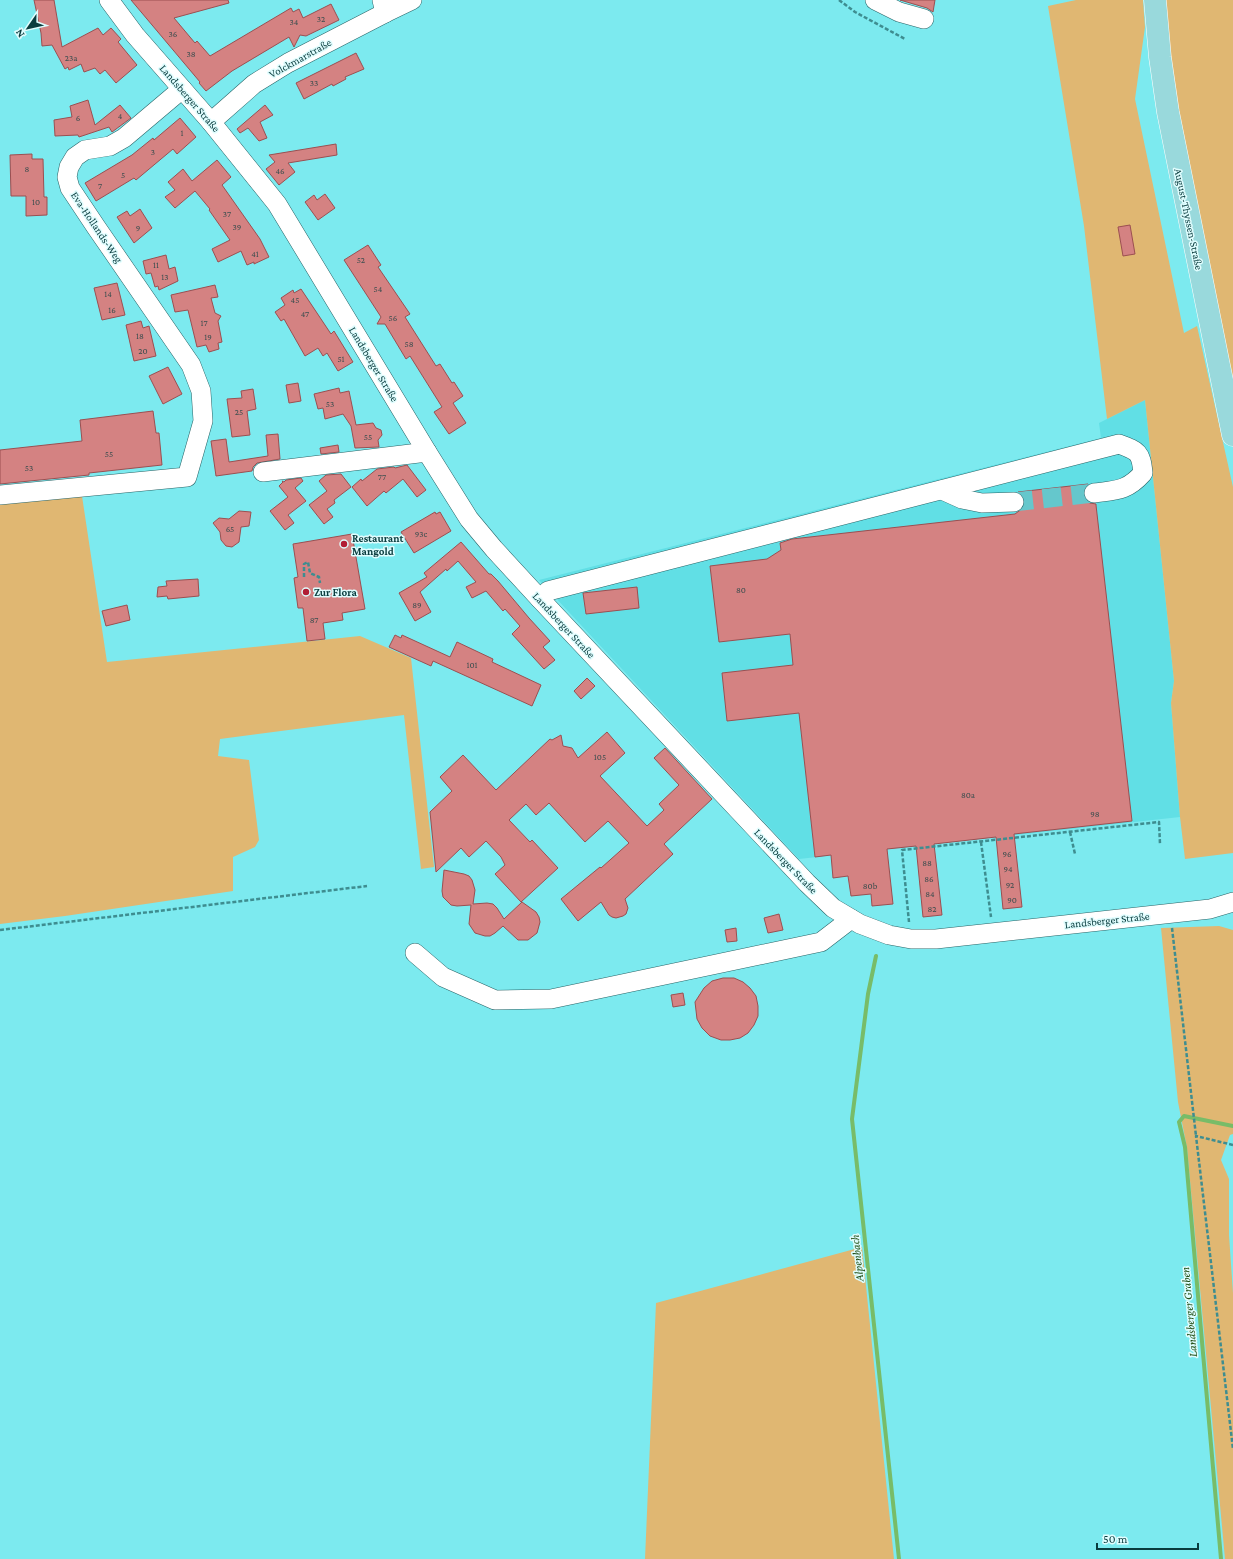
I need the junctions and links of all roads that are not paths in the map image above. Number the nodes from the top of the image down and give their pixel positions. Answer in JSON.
{"nodes":[{"id":1,"x":109,"y":0,"type":"edge"},
{"id":2,"x":412,"y":0,"type":"edge"},
{"id":3,"x":875,"y":0,"type":"edge"},
{"id":4,"x":1156,"y":0,"type":"edge"},
{"id":5,"x":383,"y":7,"type":"edge"},
{"id":6,"x":924,"y":19,"type":"dead end"},
{"id":7,"x":182,"y":89,"type":"junction"},
{"id":8,"x":211,"y":122,"type":"junction"},
{"id":9,"x":1233,"y":435,"type":"edge"},
{"id":10,"x":427,"y":452,"type":"junction"},
{"id":11,"x":263,"y":472,"type":"dead end"},
{"id":12,"x":942,"y":490,"type":"junction"},
{"id":13,"x":1094,"y":493,"type":"tunnel mouth"},
{"id":14,"x":0,"y":496,"type":"edge"},
{"id":15,"x":1014,"y":502,"type":"tunnel mouth"},
{"id":16,"x":540,"y":599,"type":"junction"},
{"id":17,"x":1233,"y":902,"type":"edge"},
{"id":18,"x":1210,"y":909,"type":"junction"},
{"id":19,"x":1233,"y":916,"type":"edge"},
{"id":20,"x":851,"y":919,"type":"junction"},
{"id":21,"x":415,"y":953,"type":"dead end"}],
"edges":[{"from":1,"to":7,"type":"street","name":"Landsberger Straße"},
{"from":2,"to":5,"type":"street","name":"Volckmarstraße"},
{"from":3,"to":6,"type":"street"},
{"from":4,"to":9,"type":"main road","name":"August-Thyssen-Straße"},
{"from":5,"to":8,"type":"street","name":"Volckmarstraße"},
{"from":7,"to":8,"type":"street","name":"Landsberger Straße"},
{"from":7,"to":14,"type":"street","name":"Eva-Hollands-Weg"},
{"from":8,"to":10,"type":"street","name":"Landsberger Straße"},
{"from":10,"to":11,"type":"street"},
{"from":10,"to":16,"type":"street","name":"Landsberger Straße"},
{"from":12,"to":13,"type":"street"},
{"from":12,"to":15,"type":"street"},
{"from":12,"to":16,"type":"street"},
{"from":16,"to":20,"type":"street","name":"Landsberger Straße"},
{"from":17,"to":18,"type":"street","name":"Landsberger Straße"},
{"from":18,"to":19,"type":"street","name":"Landsberger Straße"},
{"from":18,"to":20,"type":"street","name":"Landsberger Straße"},
{"from":20,"to":21,"type":"street"}]}
